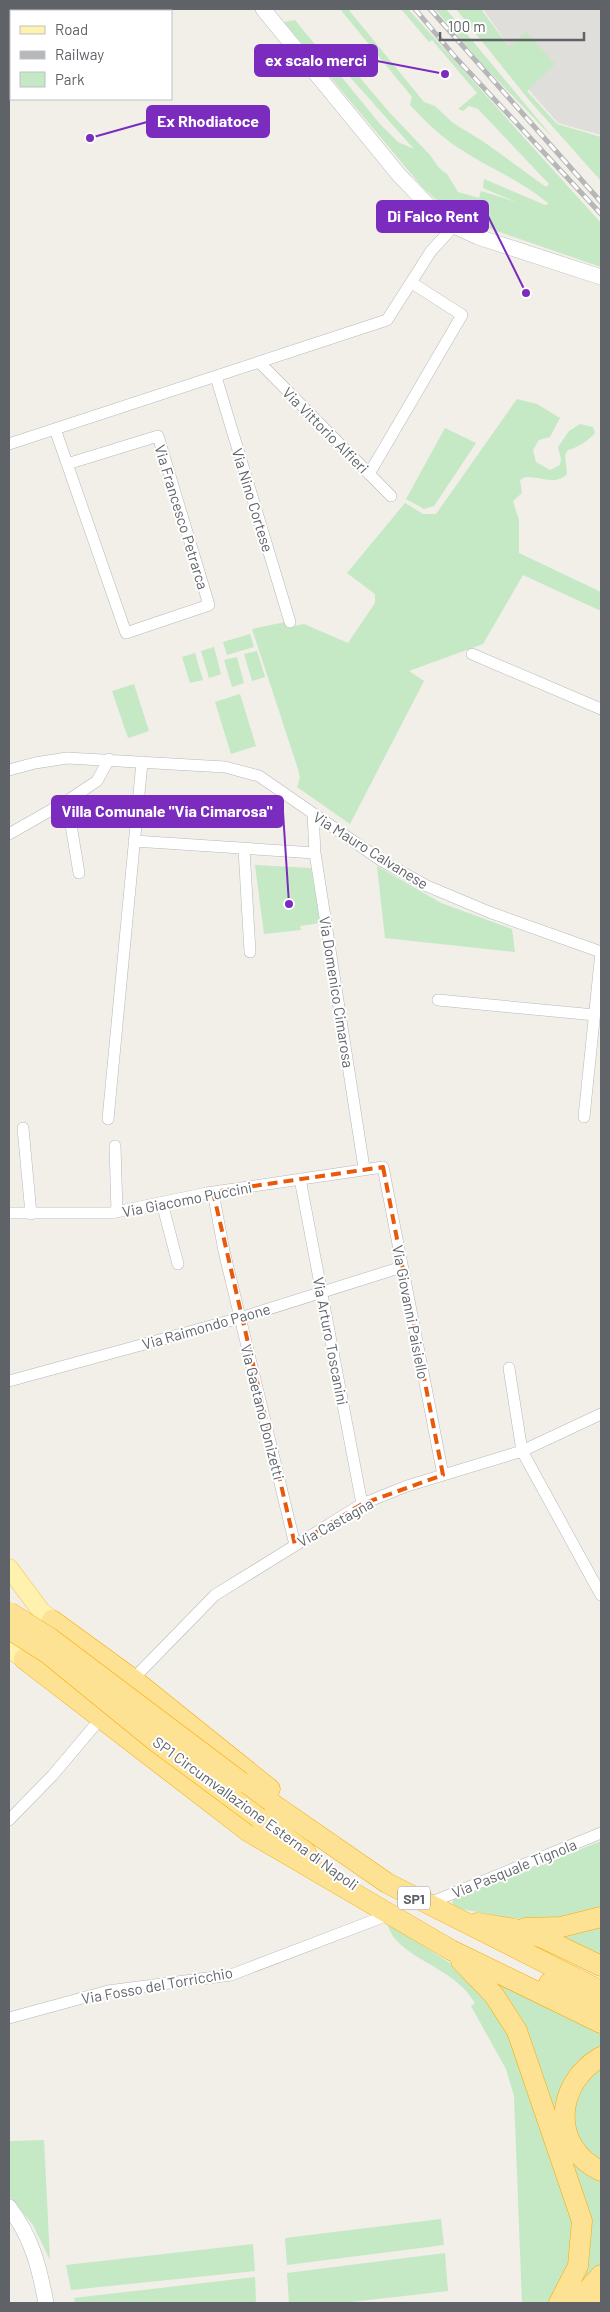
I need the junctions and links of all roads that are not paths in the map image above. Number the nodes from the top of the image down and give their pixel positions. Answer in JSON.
{"nodes":[{"id":1,"x":263,"y":9,"type":"edge"},
{"id":2,"x":454,"y":226,"type":"junction"},
{"id":3,"x":601,"y":277,"type":"edge"},
{"id":4,"x":412,"y":283,"type":"junction"},
{"id":5,"x":260,"y":363,"type":"junction"},
{"id":6,"x":216,"y":378,"type":"junction"},
{"id":7,"x":55,"y":429,"type":"junction"},
{"id":8,"x":9,"y":444,"type":"edge"},
{"id":9,"x":67,"y":464,"type":"junction"},
{"id":10,"x":369,"y":474,"type":"junction"},
{"id":11,"x":391,"y":496,"type":"dead end"},
{"id":12,"x":290,"y":622,"type":"dead end"},
{"id":13,"x":472,"y":654,"type":"dead end"},
{"id":14,"x":601,"y":709,"type":"edge"},
{"id":15,"x":109,"y":759,"type":"junction"},
{"id":16,"x":142,"y":762,"type":"junction"},
{"id":17,"x":9,"y":770,"type":"edge"},
{"id":18,"x":66,"y":802,"type":"junction"},
{"id":19,"x":313,"y":814,"type":"junction"},
{"id":20,"x":9,"y":834,"type":"edge"},
{"id":21,"x":134,"y":841,"type":"junction"},
{"id":22,"x":244,"y":849,"type":"junction"},
{"id":23,"x":315,"y":853,"type":"junction"},
{"id":24,"x":79,"y":873,"type":"dead end"},
{"id":25,"x":250,"y":952,"type":"dead end"},
{"id":26,"x":601,"y":952,"type":"edge"},
{"id":27,"x":438,"y":1000,"type":"dead end"},
{"id":28,"x":595,"y":1015,"type":"junction"},
{"id":29,"x":584,"y":1117,"type":"dead end"},
{"id":30,"x":108,"y":1119,"type":"dead end"},
{"id":31,"x":23,"y":1128,"type":"dead end"},
{"id":32,"x":116,"y":1146,"type":"dead end"},
{"id":33,"x":364,"y":1168,"type":"junction"},
{"id":34,"x":300,"y":1178,"type":"junction"},
{"id":35,"x":213,"y":1192,"type":"junction"},
{"id":36,"x":162,"y":1203,"type":"junction"},
{"id":37,"x":117,"y":1212,"type":"junction"},
{"id":38,"x":9,"y":1213,"type":"edge"},
{"id":39,"x":31,"y":1214,"type":"junction"},
{"id":40,"x":178,"y":1264,"type":"dead end"},
{"id":41,"x":402,"y":1267,"type":"junction"},
{"id":42,"x":322,"y":1291,"type":"junction"},
{"id":43,"x":240,"y":1318,"type":"junction"},
{"id":44,"x":509,"y":1368,"type":"dead end"},
{"id":45,"x":9,"y":1382,"type":"edge"},
{"id":46,"x":601,"y":1414,"type":"edge"},
{"id":47,"x":522,"y":1451,"type":"junction"},
{"id":48,"x":443,"y":1475,"type":"junction"},
{"id":49,"x":362,"y":1504,"type":"junction"},
{"id":50,"x":295,"y":1544,"type":"junction"},
{"id":51,"x":9,"y":1568,"type":"edge"},
{"id":52,"x":601,"y":1595,"type":"edge"},
{"id":53,"x":9,"y":1612,"type":"edge"},
{"id":54,"x":52,"y":1620,"type":"junction"},
{"id":55,"x":9,"y":1628,"type":"edge"},
{"id":56,"x":16,"y":1654,"type":"edge"},
{"id":57,"x":133,"y":1680,"type":"junction"},
{"id":58,"x":101,"y":1718,"type":"junction"},
{"id":59,"x":9,"y":1820,"type":"edge"},
{"id":60,"x":601,"y":1833,"type":"edge"},
{"id":61,"x":319,"y":1838,"type":"junction"},
{"id":62,"x":427,"y":1904,"type":"junction"},
{"id":63,"x":388,"y":1915,"type":"junction"},
{"id":64,"x":452,"y":1917,"type":"junction"},
{"id":65,"x":601,"y":1917,"type":"edge"},
{"id":66,"x":428,"y":1927,"type":"junction"},
{"id":67,"x":516,"y":1928,"type":"junction"},
{"id":68,"x":451,"y":1950,"type":"junction"},
{"id":69,"x":601,"y":1966,"type":"edge"},
{"id":70,"x":601,"y":1991,"type":"edge"},
{"id":71,"x":601,"y":2008,"type":"edge"},
{"id":72,"x":9,"y":2018,"type":"edge"},
{"id":73,"x":601,"y":2024,"type":"edge"},
{"id":74,"x":601,"y":2057,"type":"edge"},
{"id":75,"x":601,"y":2171,"type":"edge"},
{"id":76,"x":9,"y":2207,"type":"edge"},
{"id":77,"x":601,"y":2275,"type":"edge"},
{"id":78,"x":601,"y":2287,"type":"edge"},
{"id":79,"x":601,"y":2301,"type":"edge"},
{"id":80,"x":46,"y":2303,"type":"edge"},
{"id":81,"x":559,"y":2303,"type":"edge"},
{"id":82,"x":576,"y":2303,"type":"edge"},
{"id":83,"x":586,"y":2303,"type":"edge"},
{"id":84,"x":598,"y":2303,"type":"edge"}],
"edges":[{"from":1,"to":2,"type":"street"},
{"from":2,"to":3,"type":"street"},
{"from":2,"to":4,"type":"street"},
{"from":4,"to":5,"type":"street"},
{"from":4,"to":10,"type":"street"},
{"from":5,"to":6,"type":"street"},
{"from":5,"to":10,"type":"street","name":"Via Vittorio Alfieri"},
{"from":6,"to":7,"type":"street"},
{"from":6,"to":12,"type":"street","name":"Via Nino Cortese"},
{"from":7,"to":8,"type":"street"},
{"from":7,"to":9,"type":"street","name":"Via Francesco Petrarca"},
{"from":9,"to":9,"type":"street","name":"Via Francesco Petrarca"},
{"from":10,"to":11,"type":"street","name":"Via Vittorio Alfieri"},
{"from":13,"to":14,"type":"street"},
{"from":15,"to":16,"type":"street","name":"Via Mauro Calvanese"},
{"from":15,"to":17,"type":"street","name":"Via Mauro Calvanese"},
{"from":15,"to":18,"type":"street"},
{"from":16,"to":19,"type":"street","name":"Via Mauro Calvanese"},
{"from":16,"to":21,"type":"street"},
{"from":18,"to":20,"type":"street"},
{"from":18,"to":24,"type":"street"},
{"from":19,"to":23,"type":"street","name":"Via Domenico Cimarosa"},
{"from":19,"to":26,"type":"street","name":"Via Mauro Calvanese"},
{"from":21,"to":22,"type":"street"},
{"from":21,"to":30,"type":"street"},
{"from":22,"to":23,"type":"street"},
{"from":22,"to":25,"type":"street"},
{"from":23,"to":33,"type":"street","name":"Via Domenico Cimarosa"},
{"from":26,"to":28,"type":"street"},
{"from":27,"to":28,"type":"street"},
{"from":28,"to":29,"type":"street"},
{"from":31,"to":39,"type":"street"},
{"from":32,"to":37,"type":"street"},
{"from":33,"to":34,"type":"street","name":"Via Giacomo Puccini"},
{"from":33,"to":41,"type":"street","name":"Via Giovanni Paisiello"},
{"from":34,"to":35,"type":"street","name":"Via Giacomo Puccini"},
{"from":34,"to":42,"type":"street","name":"Via Arturo Toscanini"},
{"from":35,"to":36,"type":"street","name":"Via Giacomo Puccini"},
{"from":35,"to":43,"type":"street","name":"Via Gaetano Donizetti"},
{"from":36,"to":37,"type":"street","name":"Via Giacomo Puccini"},
{"from":36,"to":40,"type":"street"},
{"from":37,"to":39,"type":"street","name":"Via Giacomo Puccini"},
{"from":38,"to":39,"type":"street","name":"Via Giacomo Puccini"},
{"from":41,"to":42,"type":"street","name":"Via Raimondo Paone"},
{"from":41,"to":48,"type":"street","name":"Via Giovanni Paisiello"},
{"from":42,"to":43,"type":"street","name":"Via Raimondo Paone"},
{"from":42,"to":49,"type":"street","name":"Via Arturo Toscanini"},
{"from":43,"to":45,"type":"street","name":"Via Raimondo Paone"},
{"from":43,"to":50,"type":"street","name":"Via Gaetano Donizetti"},
{"from":44,"to":47,"type":"street"},
{"from":46,"to":47,"type":"street","name":"Via Castagna"},
{"from":47,"to":48,"type":"street","name":"Via Castagna"},
{"from":47,"to":52,"type":"street"},
{"from":48,"to":49,"type":"street","name":"Via Castagna"},
{"from":49,"to":50,"type":"street","name":"Via Castagna"},
{"from":50,"to":57,"type":"street","name":"Via Castagna"},
{"from":51,"to":54,"type":"main road"},
{"from":53,"to":61,"type":"highway","name":"SP1 Circumvallazione Esterna di Napoli","number":"SP1","bridge":true},
{"from":54,"to":56,"type":"main road"},
{"from":54,"to":57,"type":"highway"},
{"from":55,"to":66,"type":"highway","name":"SP1 Circumvallazione Esterna di Napoli","number":"SP1","bridge":true},
{"from":56,"to":58,"type":"highway"},
{"from":57,"to":61,"type":"highway"},
{"from":58,"to":59,"type":"street"},
{"from":58,"to":63,"type":"highway"},
{"from":60,"to":62,"type":"street","name":"Via Pasquale Tignola"},
{"from":61,"to":62,"type":"highway","name":"SP1 Circumvallazione Esterna di Napoli","number":"SP1"},
{"from":62,"to":64,"type":"highway","name":"SP1 Circumvallazione Esterna di Napoli","number":"SP1"},
{"from":63,"to":68,"type":"highway"},
{"from":63,"to":72,"type":"street","name":"Via Fosso del Torricchio"},
{"from":64,"to":67,"type":"highway","number":"SP1"},
{"from":64,"to":70,"type":"highway","name":"SP1 Circumvallazione Esterna di Napoli","number":"SP1"},
{"from":65,"to":67,"type":"highway"},
{"from":66,"to":68,"type":"highway"},
{"from":66,"to":71,"type":"highway","name":"SP1 Circumvallazione Esterna di Napoli","number":"SP1"},
{"from":67,"to":69,"type":"highway","number":"SP1"},
{"from":68,"to":73,"type":"highway"},
{"from":68,"to":81,"type":"highway"},
{"from":74,"to":75,"type":"highway"},
{"from":76,"to":80,"type":"street"},
{"from":77,"to":82,"type":"highway"},
{"from":78,"to":83,"type":"highway"},
{"from":79,"to":84,"type":"highway"}]}
